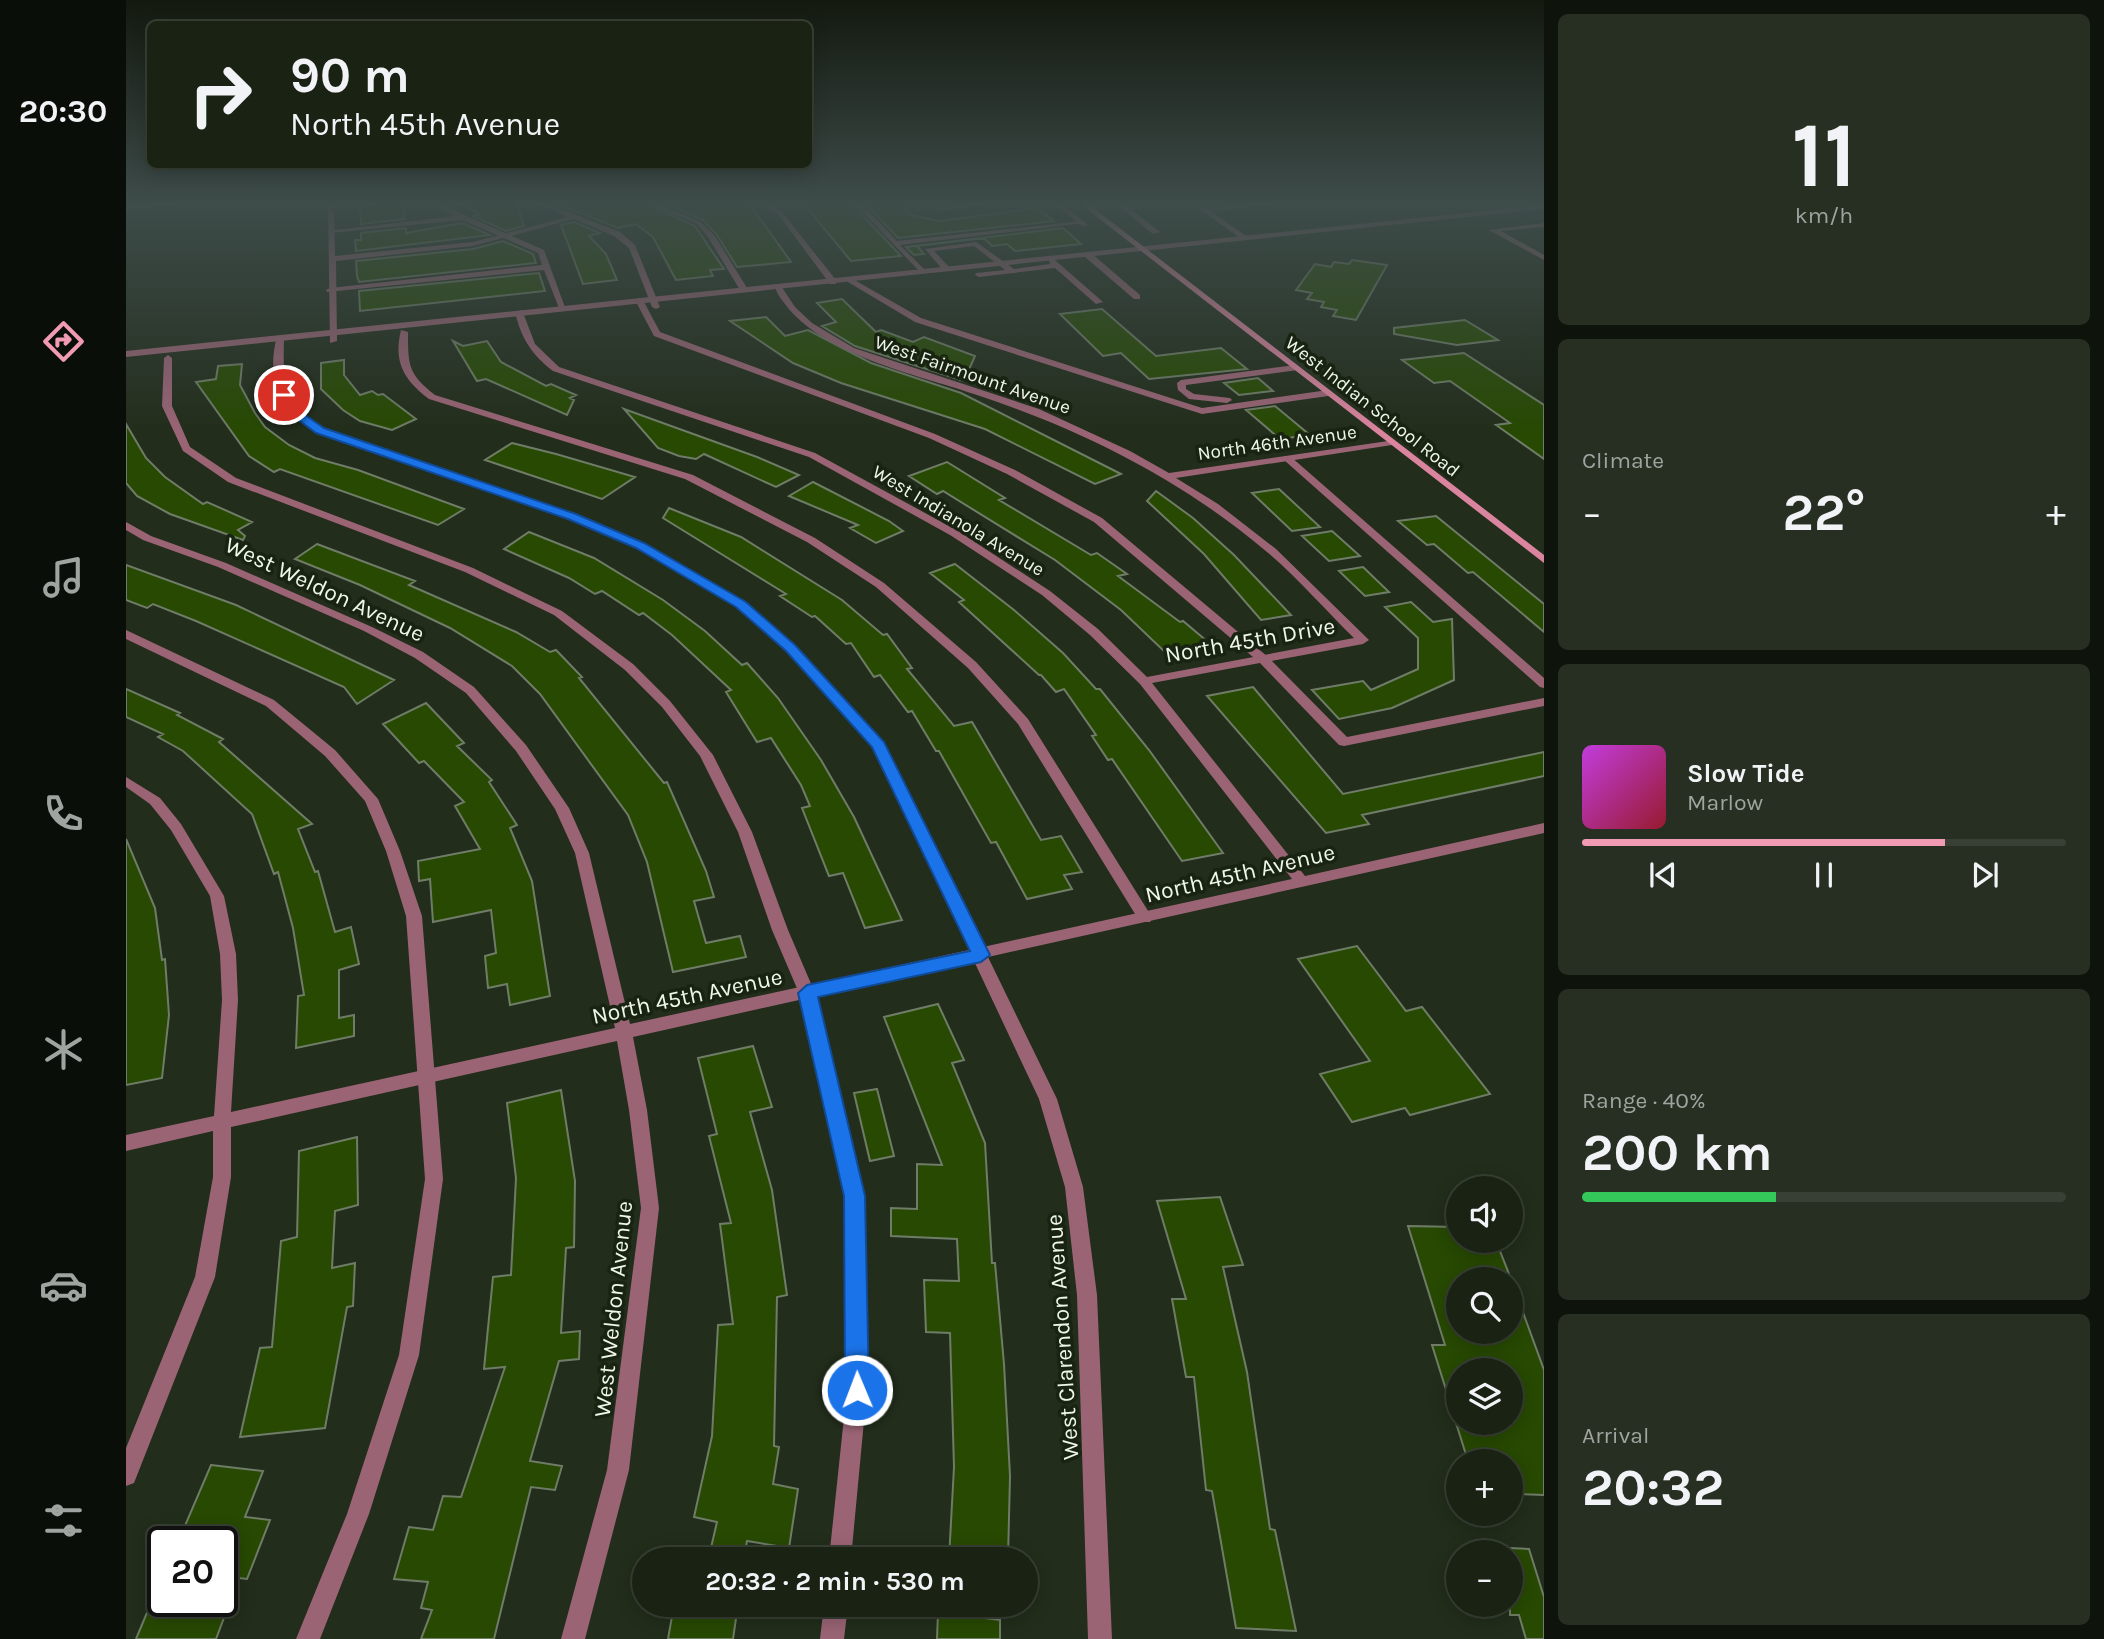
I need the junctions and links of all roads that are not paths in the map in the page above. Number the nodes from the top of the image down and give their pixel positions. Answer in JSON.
{"nodes":[{"id":1,"x":330,"y":279,"type":"edge"},
{"id":2,"x":429,"y":279,"type":"edge"},
{"id":3,"x":552,"y":279,"type":"edge"},
{"id":4,"x":645,"y":279,"type":"edge"},
{"id":5,"x":738,"y":279,"type":"edge"},
{"id":6,"x":831,"y":279,"type":"edge"},
{"id":7,"x":856,"y":279,"type":"edge"},
{"id":8,"x":1073,"y":279,"type":"edge"},
{"id":9,"x":1117,"y":279,"type":"edge"},
{"id":10,"x":1180,"y":279,"type":"edge"},
{"id":11,"x":851,"y":280,"type":"junction"},
{"id":12,"x":833,"y":282,"type":"junction"},
{"id":13,"x":743,"y":288,"type":"junction"},
{"id":14,"x":778,"y":288,"type":"junction"},
{"id":15,"x":330,"y":290,"type":"junction"},
{"id":16,"x":1138,"y":298,"type":"dead end"},
{"id":17,"x":654,"y":302,"type":"junction"},
{"id":18,"x":1099,"y":302,"type":"dead end"},
{"id":19,"x":641,"y":304,"type":"junction"},
{"id":20,"x":563,"y":308,"type":"junction"},
{"id":21,"x":520,"y":316,"type":"junction"},
{"id":22,"x":404,"y":332,"type":"junction"},
{"id":23,"x":332,"y":336,"type":"junction"},
{"id":24,"x":280,"y":342,"type":"junction"},
{"id":25,"x":126,"y":354,"type":"edge"},
{"id":26,"x":167,"y":358,"type":"junction"},
{"id":27,"x":126,"y":362,"type":"edge"},
{"id":28,"x":1295,"y":368,"type":"junction"},
{"id":29,"x":1324,"y":390,"type":"junction"},
{"id":30,"x":1392,"y":442,"type":"junction"},
{"id":31,"x":1287,"y":458,"type":"junction"},
{"id":32,"x":1167,"y":476,"type":"junction"},
{"id":33,"x":126,"y":525,"type":"edge"},
{"id":34,"x":1544,"y":560,"type":"edge"},
{"id":35,"x":126,"y":634,"type":"edge"},
{"id":36,"x":1363,"y":640,"type":"joint"},
{"id":37,"x":1264,"y":660,"type":"junction"},
{"id":38,"x":1144,"y":681,"type":"junction"},
{"id":39,"x":1544,"y":684,"type":"edge"},
{"id":40,"x":1544,"y":702,"type":"edge"},
{"id":41,"x":126,"y":781,"type":"edge"},
{"id":42,"x":1544,"y":828,"type":"edge"},
{"id":43,"x":1303,"y":883,"type":"junction"},
{"id":44,"x":1144,"y":918,"type":"junction"},
{"id":45,"x":981,"y":955,"type":"junction"},
{"id":46,"x":807,"y":993,"type":"junction"},
{"id":47,"x":624,"y":1033,"type":"junction"},
{"id":48,"x":428,"y":1076,"type":"junction"},
{"id":49,"x":222,"y":1121,"type":"junction"},
{"id":50,"x":126,"y":1143,"type":"edge"},
{"id":51,"x":126,"y":1475,"type":"edge"},
{"id":52,"x":841,"y":1547,"type":"edge"},
{"id":53,"x":835,"y":1617,"type":"edge"},
{"id":54,"x":308,"y":1639,"type":"edge"},
{"id":55,"x":573,"y":1639,"type":"edge"},
{"id":56,"x":832,"y":1639,"type":"edge"},
{"id":57,"x":1100,"y":1639,"type":"edge"}],
"edges":[{"from":1,"to":15,"type":"street"},
{"from":2,"to":15,"type":"street"},
{"from":3,"to":20,"type":"street"},
{"from":4,"to":17,"type":"street"},
{"from":5,"to":13,"type":"street"},
{"from":6,"to":12,"type":"street"},
{"from":7,"to":11,"type":"street"},
{"from":8,"to":18,"type":"street"},
{"from":9,"to":16,"type":"street"},
{"from":10,"to":28,"type":"main road","name":"West Indian School Road"},
{"from":11,"to":12,"type":"street"},
{"from":11,"to":29,"type":"street"},
{"from":12,"to":14,"type":"street"},
{"from":13,"to":14,"type":"street"},
{"from":13,"to":17,"type":"street"},
{"from":14,"to":17,"type":"street"},
{"from":14,"to":32,"type":"street","name":"West Fairmount Avenue"},
{"from":15,"to":23,"type":"street"},
{"from":17,"to":19,"type":"street"},
{"from":19,"to":20,"type":"street"},
{"from":19,"to":21,"type":"street"},
{"from":19,"to":37,"type":"street"},
{"from":20,"to":21,"type":"street"},
{"from":21,"to":22,"type":"street"},
{"from":21,"to":23,"type":"street"},
{"from":21,"to":38,"type":"street","name":"West Indianola Avenue"},
{"from":22,"to":23,"type":"street"},
{"from":22,"to":44,"type":"street"},
{"from":23,"to":24,"type":"street"},
{"from":24,"to":25,"type":"street"},
{"from":24,"to":26,"type":"street"},
{"from":24,"to":45,"type":"street","name":"West Clarendon Avenue"},
{"from":26,"to":27,"type":"street"},
{"from":26,"to":46,"type":"street"},
{"from":28,"to":29,"type":"main road","name":"West Indian School Road"},
{"from":28,"to":29,"type":"street"},
{"from":29,"to":30,"type":"main road","name":"West Indian School Road"},
{"from":30,"to":31,"type":"street","name":"North 46th Avenue"},
{"from":30,"to":34,"type":"main road","name":"West Indian School Road"},
{"from":31,"to":32,"type":"street","name":"North 46th Avenue"},
{"from":31,"to":39,"type":"street"},
{"from":32,"to":36,"type":"street","name":"West Fairmount Avenue"},
{"from":33,"to":47,"type":"street","name":"West Weldon Avenue"},
{"from":35,"to":48,"type":"street"},
{"from":36,"to":37,"type":"street","name":"North 45th Drive"},
{"from":37,"to":38,"type":"street","name":"North 45th Drive"},
{"from":37,"to":40,"type":"street"},
{"from":38,"to":43,"type":"street","name":"West Indianola Avenue"},
{"from":41,"to":49,"type":"street"},
{"from":42,"to":43,"type":"street","name":"North 45th Avenue"},
{"from":43,"to":44,"type":"street","name":"North 45th Avenue"},
{"from":44,"to":45,"type":"street","name":"North 45th Avenue"},
{"from":45,"to":46,"type":"street","name":"North 45th Avenue"},
{"from":45,"to":57,"type":"street","name":"West Clarendon Avenue"},
{"from":46,"to":47,"type":"street","name":"North 45th Avenue"},
{"from":46,"to":52,"type":"street"},
{"from":47,"to":48,"type":"street","name":"North 45th Avenue"},
{"from":47,"to":55,"type":"street","name":"West Weldon Avenue"},
{"from":48,"to":49,"type":"street","name":"North 45th Avenue"},
{"from":48,"to":54,"type":"street"},
{"from":49,"to":50,"type":"street","name":"North 45th Avenue"},
{"from":49,"to":51,"type":"street"},
{"from":53,"to":56,"type":"street"}]}
